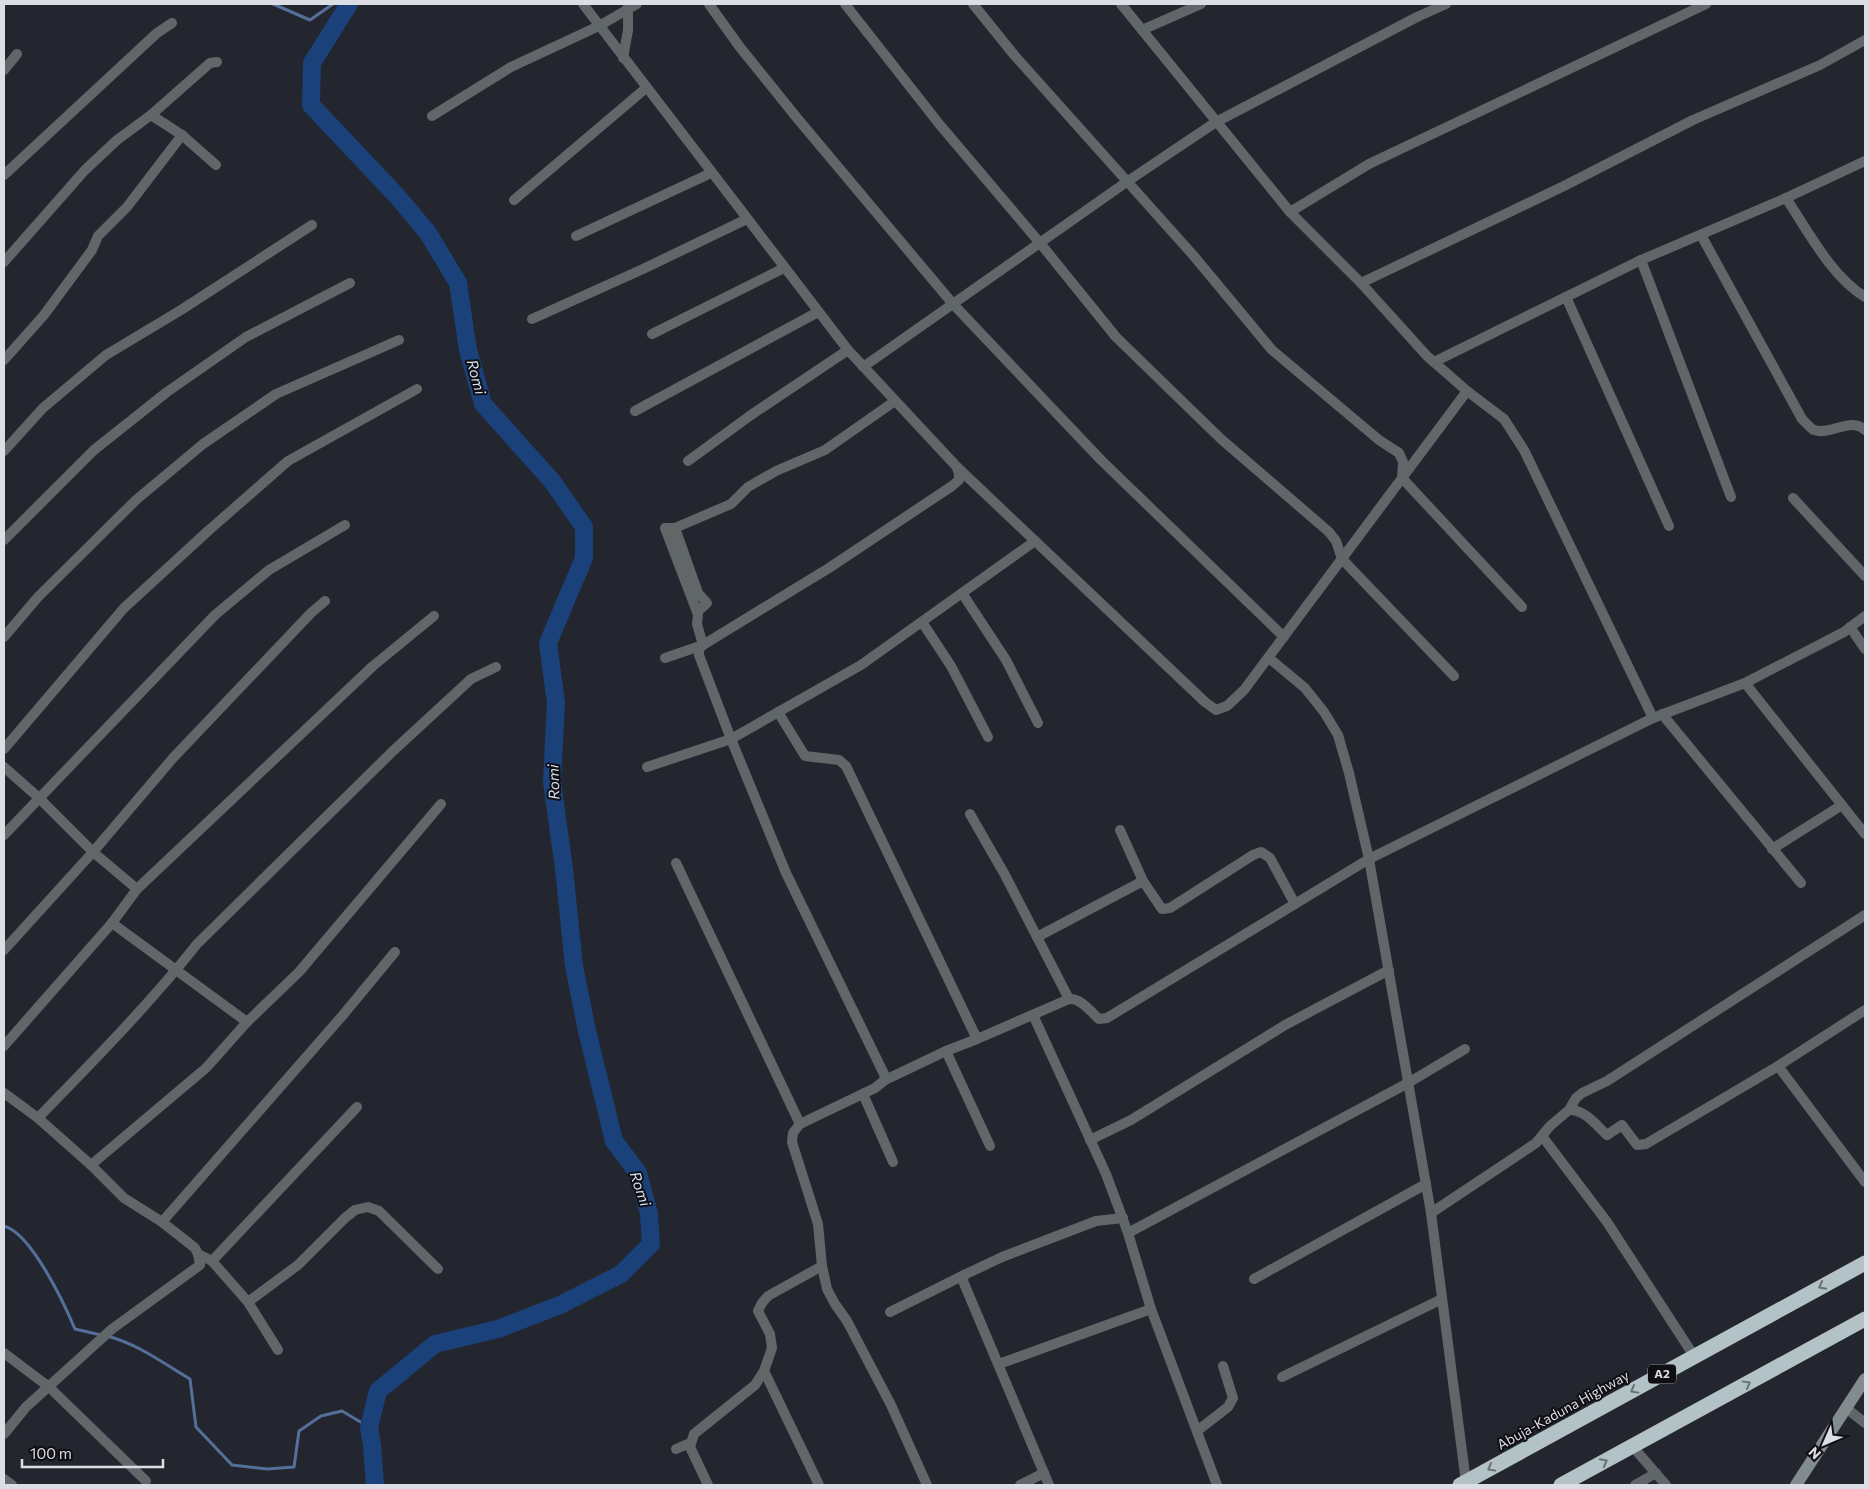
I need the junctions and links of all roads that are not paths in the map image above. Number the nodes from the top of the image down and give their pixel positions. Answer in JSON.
{"nodes":[{"id":1,"x":583,"y":4,"type":"edge"},
{"id":2,"x":637,"y":4,"type":"edge"},
{"id":3,"x":709,"y":4,"type":"edge"},
{"id":4,"x":845,"y":4,"type":"edge"},
{"id":5,"x":973,"y":4,"type":"edge"},
{"id":6,"x":1121,"y":4,"type":"edge"},
{"id":7,"x":1201,"y":4,"type":"edge"},
{"id":8,"x":1446,"y":4,"type":"edge"},
{"id":9,"x":1706,"y":4,"type":"edge"},
{"id":10,"x":627,"y":6,"type":"edge"},
{"id":11,"x":172,"y":23,"type":"dead end"},
{"id":12,"x":599,"y":26,"type":"junction"},
{"id":13,"x":1142,"y":30,"type":"junction"},
{"id":14,"x":1865,"y":40,"type":"edge"},
{"id":15,"x":17,"y":54,"type":"dead end"},
{"id":16,"x":624,"y":58,"type":"junction"},
{"id":17,"x":217,"y":62,"type":"dead end"},
{"id":18,"x":4,"y":70,"type":"edge"},
{"id":19,"x":646,"y":88,"type":"junction"},
{"id":20,"x":151,"y":115,"type":"junction"},
{"id":21,"x":432,"y":116,"type":"dead end"},
{"id":22,"x":1216,"y":122,"type":"junction"},
{"id":23,"x":182,"y":135,"type":"junction"},
{"id":24,"x":1865,"y":161,"type":"edge"},
{"id":25,"x":216,"y":165,"type":"dead end"},
{"id":26,"x":712,"y":173,"type":"junction"},
{"id":27,"x":4,"y":175,"type":"edge"},
{"id":28,"x":1128,"y":181,"type":"junction"},
{"id":29,"x":1786,"y":198,"type":"junction"},
{"id":30,"x":514,"y":200,"type":"dead end"},
{"id":31,"x":1290,"y":212,"type":"junction"},
{"id":32,"x":747,"y":219,"type":"junction"},
{"id":33,"x":312,"y":225,"type":"dead end"},
{"id":34,"x":1701,"y":234,"type":"junction"},
{"id":35,"x":576,"y":236,"type":"dead end"},
{"id":36,"x":1040,"y":243,"type":"junction"},
{"id":37,"x":1641,"y":260,"type":"junction"},
{"id":38,"x":4,"y":262,"type":"edge"},
{"id":39,"x":784,"y":268,"type":"junction"},
{"id":40,"x":350,"y":283,"type":"dead end"},
{"id":41,"x":1361,"y":283,"type":"junction"},
{"id":42,"x":1865,"y":296,"type":"edge"},
{"id":43,"x":1566,"y":297,"type":"junction"},
{"id":44,"x":952,"y":304,"type":"junction"},
{"id":45,"x":818,"y":312,"type":"junction"},
{"id":46,"x":532,"y":319,"type":"dead end"},
{"id":47,"x":652,"y":334,"type":"dead end"},
{"id":48,"x":399,"y":340,"type":"dead end"},
{"id":49,"x":848,"y":350,"type":"junction"},
{"id":50,"x":4,"y":360,"type":"edge"},
{"id":51,"x":1434,"y":362,"type":"junction"},
{"id":52,"x":863,"y":367,"type":"junction"},
{"id":53,"x":417,"y":389,"type":"dead end"},
{"id":54,"x":1467,"y":391,"type":"junction"},
{"id":55,"x":894,"y":401,"type":"junction"},
{"id":56,"x":635,"y":411,"type":"dead end"},
{"id":57,"x":1865,"y":430,"type":"edge"},
{"id":58,"x":4,"y":451,"type":"edge"},
{"id":59,"x":688,"y":461,"type":"dead end"},
{"id":60,"x":956,"y":468,"type":"junction"},
{"id":61,"x":1402,"y":478,"type":"junction"},
{"id":62,"x":1731,"y":497,"type":"dead end"},
{"id":63,"x":1793,"y":498,"type":"dead end"},
{"id":64,"x":345,"y":525,"type":"dead end"},
{"id":65,"x":1668,"y":526,"type":"dead end"},
{"id":66,"x":4,"y":540,"type":"edge"},
{"id":67,"x":1035,"y":541,"type":"junction"},
{"id":68,"x":1342,"y":559,"type":"junction"},
{"id":69,"x":1865,"y":576,"type":"edge"},
{"id":70,"x":962,"y":594,"type":"junction"},
{"id":71,"x":325,"y":601,"type":"dead end"},
{"id":72,"x":1522,"y":607,"type":"dead end"},
{"id":73,"x":434,"y":616,"type":"dead end"},
{"id":74,"x":1865,"y":616,"type":"edge"},
{"id":75,"x":922,"y":622,"type":"junction"},
{"id":76,"x":1850,"y":627,"type":"junction"},
{"id":77,"x":1284,"y":636,"type":"junction"},
{"id":78,"x":4,"y":637,"type":"edge"},
{"id":79,"x":703,"y":644,"type":"junction"},
{"id":80,"x":1865,"y":650,"type":"edge"},
{"id":81,"x":665,"y":658,"type":"dead end"},
{"id":82,"x":1269,"y":658,"type":"junction"},
{"id":83,"x":496,"y":667,"type":"dead end"},
{"id":84,"x":1454,"y":676,"type":"dead end"},
{"id":85,"x":1745,"y":683,"type":"junction"},
{"id":86,"x":778,"y":712,"type":"junction"},
{"id":87,"x":1658,"y":716,"type":"junction"},
{"id":88,"x":1038,"y":723,"type":"dead end"},
{"id":89,"x":988,"y":737,"type":"dead end"},
{"id":90,"x":731,"y":738,"type":"junction"},
{"id":91,"x":4,"y":749,"type":"edge"},
{"id":92,"x":4,"y":767,"type":"edge"},
{"id":93,"x":647,"y":767,"type":"dead end"},
{"id":94,"x":39,"y":798,"type":"junction"},
{"id":95,"x":441,"y":804,"type":"dead end"},
{"id":96,"x":1842,"y":805,"type":"junction"},
{"id":97,"x":970,"y":814,"type":"dead end"},
{"id":98,"x":1120,"y":830,"type":"dead end"},
{"id":99,"x":1865,"y":834,"type":"edge"},
{"id":100,"x":4,"y":835,"type":"edge"},
{"id":101,"x":1772,"y":849,"type":"junction"},
{"id":102,"x":93,"y":852,"type":"junction"},
{"id":103,"x":1369,"y":859,"type":"junction"},
{"id":104,"x":676,"y":863,"type":"dead end"},
{"id":105,"x":1143,"y":882,"type":"junction"},
{"id":106,"x":1800,"y":884,"type":"dead end"},
{"id":107,"x":137,"y":889,"type":"junction"},
{"id":108,"x":1295,"y":904,"type":"junction"},
{"id":109,"x":1865,"y":915,"type":"edge"},
{"id":110,"x":112,"y":924,"type":"junction"},
{"id":111,"x":1037,"y":937,"type":"junction"},
{"id":112,"x":4,"y":950,"type":"edge"},
{"id":113,"x":395,"y":952,"type":"dead end"},
{"id":114,"x":176,"y":970,"type":"junction"},
{"id":115,"x":1389,"y":970,"type":"junction"},
{"id":116,"x":1069,"y":999,"type":"junction"},
{"id":117,"x":1865,"y":1010,"type":"edge"},
{"id":118,"x":1033,"y":1014,"type":"junction"},
{"id":119,"x":247,"y":1022,"type":"junction"},
{"id":120,"x":977,"y":1039,"type":"junction"},
{"id":121,"x":4,"y":1046,"type":"edge"},
{"id":122,"x":1465,"y":1049,"type":"dead end"},
{"id":123,"x":946,"y":1051,"type":"junction"},
{"id":124,"x":1778,"y":1066,"type":"junction"},
{"id":125,"x":887,"y":1077,"type":"junction"},
{"id":126,"x":1408,"y":1083,"type":"junction"},
{"id":127,"x":4,"y":1093,"type":"edge"},
{"id":128,"x":863,"y":1094,"type":"junction"},
{"id":129,"x":357,"y":1108,"type":"dead end"},
{"id":130,"x":1569,"y":1110,"type":"junction"},
{"id":131,"x":38,"y":1118,"type":"junction"},
{"id":132,"x":800,"y":1124,"type":"junction"},
{"id":133,"x":1542,"y":1136,"type":"junction"},
{"id":134,"x":1090,"y":1140,"type":"junction"},
{"id":135,"x":990,"y":1146,"type":"dead end"},
{"id":136,"x":893,"y":1162,"type":"dead end"},
{"id":137,"x":91,"y":1165,"type":"junction"},
{"id":138,"x":1865,"y":1182,"type":"edge"},
{"id":139,"x":1426,"y":1184,"type":"junction"},
{"id":140,"x":1431,"y":1213,"type":"junction"},
{"id":141,"x":1123,"y":1218,"type":"junction"},
{"id":142,"x":162,"y":1222,"type":"junction"},
{"id":143,"x":1128,"y":1233,"type":"junction"},
{"id":144,"x":198,"y":1254,"type":"junction"},
{"id":145,"x":212,"y":1261,"type":"junction"},
{"id":146,"x":1865,"y":1263,"type":"edge"},
{"id":147,"x":822,"y":1266,"type":"junction"},
{"id":148,"x":438,"y":1269,"type":"dead end"},
{"id":149,"x":964,"y":1275,"type":"junction"},
{"id":150,"x":1254,"y":1279,"type":"dead end"},
{"id":151,"x":1442,"y":1299,"type":"junction"},
{"id":152,"x":248,"y":1302,"type":"junction"},
{"id":153,"x":1151,"y":1309,"type":"junction"},
{"id":154,"x":890,"y":1312,"type":"dead end"},
{"id":155,"x":1865,"y":1319,"type":"edge"},
{"id":156,"x":278,"y":1350,"type":"dead end"},
{"id":157,"x":4,"y":1353,"type":"edge"},
{"id":158,"x":1694,"y":1356,"type":"junction"},
{"id":159,"x":1000,"y":1364,"type":"junction"},
{"id":160,"x":1223,"y":1366,"type":"dead end"},
{"id":161,"x":764,"y":1371,"type":"junction"},
{"id":162,"x":1282,"y":1377,"type":"dead end"},
{"id":163,"x":1865,"y":1379,"type":"edge"},
{"id":164,"x":48,"y":1387,"type":"junction"},
{"id":165,"x":1846,"y":1408,"type":"junction"},
{"id":166,"x":1865,"y":1423,"type":"edge"},
{"id":167,"x":1198,"y":1430,"type":"junction"},
{"id":168,"x":4,"y":1434,"type":"edge"},
{"id":169,"x":690,"y":1443,"type":"junction"},
{"id":170,"x":1633,"y":1447,"type":"junction"},
{"id":171,"x":676,"y":1449,"type":"dead end"},
{"id":172,"x":1656,"y":1473,"type":"junction"},
{"id":173,"x":1044,"y":1474,"type":"junction"},
{"id":174,"x":4,"y":1479,"type":"edge"},
{"id":175,"x":146,"y":1482,"type":"dead end"},
{"id":176,"x":1463,"y":1484,"type":"edge"},
{"id":177,"x":12,"y":1485,"type":"edge"},
{"id":178,"x":708,"y":1485,"type":"edge"},
{"id":179,"x":819,"y":1485,"type":"edge"},
{"id":180,"x":927,"y":1485,"type":"edge"},
{"id":181,"x":1020,"y":1485,"type":"edge"},
{"id":182,"x":1049,"y":1485,"type":"edge"},
{"id":183,"x":1217,"y":1485,"type":"edge"},
{"id":184,"x":1561,"y":1485,"type":"edge"},
{"id":185,"x":1635,"y":1485,"type":"edge"},
{"id":186,"x":1666,"y":1485,"type":"edge"},
{"id":187,"x":1796,"y":1485,"type":"edge"}],
"edges":[{"from":1,"to":12,"type":"street"},
{"from":2,"to":10,"type":"street"},
{"from":3,"to":44,"type":"street"},
{"from":4,"to":36,"type":"street"},
{"from":5,"to":28,"type":"street"},
{"from":6,"to":13,"type":"street"},
{"from":7,"to":13,"type":"street"},
{"from":8,"to":22,"type":"street"},
{"from":9,"to":31,"type":"street"},
{"from":10,"to":12,"type":"street"},
{"from":10,"to":16,"type":"street"},
{"from":11,"to":27,"type":"street"},
{"from":12,"to":16,"type":"street"},
{"from":12,"to":21,"type":"street"},
{"from":13,"to":22,"type":"street"},
{"from":14,"to":41,"type":"street"},
{"from":15,"to":18,"type":"street"},
{"from":16,"to":19,"type":"street"},
{"from":17,"to":20,"type":"street"},
{"from":19,"to":26,"type":"street"},
{"from":19,"to":30,"type":"street"},
{"from":20,"to":23,"type":"street"},
{"from":20,"to":38,"type":"street"},
{"from":22,"to":28,"type":"street"},
{"from":22,"to":31,"type":"street"},
{"from":23,"to":25,"type":"street"},
{"from":23,"to":50,"type":"street"},
{"from":24,"to":29,"type":"street"},
{"from":26,"to":32,"type":"street"},
{"from":26,"to":35,"type":"street"},
{"from":28,"to":36,"type":"street"},
{"from":28,"to":61,"type":"street"},
{"from":29,"to":34,"type":"street"},
{"from":29,"to":42,"type":"street"},
{"from":31,"to":41,"type":"street"},
{"from":32,"to":39,"type":"street"},
{"from":32,"to":46,"type":"street"},
{"from":33,"to":58,"type":"street"},
{"from":34,"to":37,"type":"street"},
{"from":34,"to":57,"type":"street"},
{"from":36,"to":44,"type":"street"},
{"from":36,"to":68,"type":"street"},
{"from":37,"to":43,"type":"street"},
{"from":37,"to":62,"type":"street"},
{"from":39,"to":45,"type":"street"},
{"from":39,"to":47,"type":"street"},
{"from":40,"to":66,"type":"street"},
{"from":41,"to":51,"type":"street"},
{"from":43,"to":51,"type":"street"},
{"from":43,"to":65,"type":"street"},
{"from":44,"to":52,"type":"street"},
{"from":44,"to":77,"type":"street"},
{"from":45,"to":49,"type":"street"},
{"from":45,"to":56,"type":"street"},
{"from":48,"to":78,"type":"street"},
{"from":49,"to":52,"type":"street"},
{"from":49,"to":59,"type":"street"},
{"from":51,"to":54,"type":"street"},
{"from":52,"to":55,"type":"street"},
{"from":53,"to":91,"type":"street"},
{"from":54,"to":61,"type":"street"},
{"from":54,"to":87,"type":"street"},
{"from":55,"to":60,"type":"street"},
{"from":55,"to":79,"type":"street"},
{"from":60,"to":67,"type":"street"},
{"from":60,"to":79,"type":"street"},
{"from":61,"to":68,"type":"street"},
{"from":61,"to":72,"type":"street"},
{"from":63,"to":69,"type":"street"},
{"from":64,"to":94,"type":"street"},
{"from":67,"to":70,"type":"street"},
{"from":67,"to":82,"type":"street"},
{"from":68,"to":77,"type":"street"},
{"from":68,"to":84,"type":"street"},
{"from":70,"to":75,"type":"street"},
{"from":70,"to":88,"type":"street"},
{"from":71,"to":102,"type":"street"},
{"from":73,"to":107,"type":"street"},
{"from":74,"to":76,"type":"street"},
{"from":75,"to":86,"type":"street"},
{"from":75,"to":89,"type":"street"},
{"from":76,"to":80,"type":"street"},
{"from":76,"to":85,"type":"street"},
{"from":77,"to":82,"type":"street"},
{"from":79,"to":81,"type":"street"},
{"from":79,"to":90,"type":"street"},
{"from":82,"to":103,"type":"street"},
{"from":83,"to":114,"type":"street"},
{"from":85,"to":87,"type":"street"},
{"from":85,"to":96,"type":"street"},
{"from":86,"to":90,"type":"street"},
{"from":86,"to":120,"type":"street"},
{"from":87,"to":101,"type":"street"},
{"from":87,"to":103,"type":"street"},
{"from":90,"to":93,"type":"street"},
{"from":90,"to":125,"type":"street"},
{"from":92,"to":94,"type":"street"},
{"from":94,"to":100,"type":"street"},
{"from":94,"to":102,"type":"street"},
{"from":95,"to":119,"type":"street"},
{"from":96,"to":99,"type":"street"},
{"from":96,"to":101,"type":"street"},
{"from":97,"to":111,"type":"street"},
{"from":98,"to":105,"type":"street"},
{"from":101,"to":106,"type":"street"},
{"from":102,"to":107,"type":"street"},
{"from":102,"to":112,"type":"street"},
{"from":103,"to":108,"type":"street"},
{"from":103,"to":115,"type":"street"},
{"from":104,"to":132,"type":"street"},
{"from":105,"to":108,"type":"street"},
{"from":105,"to":111,"type":"street"},
{"from":107,"to":110,"type":"street"},
{"from":108,"to":116,"type":"street"},
{"from":109,"to":130,"type":"street"},
{"from":110,"to":114,"type":"street"},
{"from":110,"to":121,"type":"street"},
{"from":111,"to":116,"type":"street"},
{"from":113,"to":142,"type":"street"},
{"from":114,"to":119,"type":"street"},
{"from":114,"to":131,"type":"street"},
{"from":115,"to":126,"type":"street"},
{"from":115,"to":134,"type":"street"},
{"from":116,"to":118,"type":"street"},
{"from":117,"to":124,"type":"street"},
{"from":118,"to":120,"type":"street"},
{"from":118,"to":134,"type":"street"},
{"from":119,"to":137,"type":"street"},
{"from":120,"to":123,"type":"street"},
{"from":122,"to":126,"type":"street"},
{"from":123,"to":125,"type":"street"},
{"from":123,"to":135,"type":"street"},
{"from":124,"to":130,"type":"street"},
{"from":124,"to":138,"type":"street"},
{"from":125,"to":128,"type":"street"},
{"from":126,"to":139,"type":"street"},
{"from":126,"to":143,"type":"street"},
{"from":127,"to":131,"type":"street"},
{"from":128,"to":132,"type":"street"},
{"from":128,"to":136,"type":"street"},
{"from":129,"to":145,"type":"street"},
{"from":130,"to":133,"type":"street"},
{"from":131,"to":137,"type":"street"},
{"from":132,"to":147,"type":"street"},
{"from":133,"to":140,"type":"street"},
{"from":133,"to":158,"type":"street"},
{"from":134,"to":141,"type":"street"},
{"from":137,"to":142,"type":"street"},
{"from":139,"to":140,"type":"street"},
{"from":139,"to":150,"type":"street"},
{"from":140,"to":151,"type":"street"},
{"from":141,"to":143,"type":"street"},
{"from":141,"to":149,"type":"street"},
{"from":142,"to":144,"type":"street"},
{"from":143,"to":153,"type":"street"},
{"from":144,"to":145,"type":"street"},
{"from":144,"to":164,"type":"street"},
{"from":145,"to":152,"type":"street"},
{"from":146,"to":158,"type":"highway","name":"Abuja-Kaduna Highway","number":"A2","one_way":true},
{"from":147,"to":161,"type":"street"},
{"from":147,"to":180,"type":"street"},
{"from":148,"to":152,"type":"street"},
{"from":149,"to":154,"type":"street"},
{"from":149,"to":159,"type":"street"},
{"from":151,"to":162,"type":"street"},
{"from":151,"to":176,"type":"street"},
{"from":152,"to":156,"type":"street"},
{"from":153,"to":159,"type":"street"},
{"from":153,"to":167,"type":"street"},
{"from":170,"to":155,"type":"highway","one_way":true},
{"from":157,"to":164,"type":"street"},
{"from":158,"to":176,"type":"highway","name":"Abuja-Kaduna Highway","number":"A2","one_way":true},
{"from":159,"to":173,"type":"street"},
{"from":160,"to":167,"type":"street"},
{"from":161,"to":169,"type":"street"},
{"from":161,"to":179,"type":"street"},
{"from":163,"to":165,"type":"street"},
{"from":164,"to":168,"type":"street"},
{"from":164,"to":175,"type":"street"},
{"from":165,"to":166,"type":"street"},
{"from":165,"to":187,"type":"street"},
{"from":167,"to":183,"type":"street"},
{"from":169,"to":171,"type":"street"},
{"from":169,"to":178,"type":"street"},
{"from":170,"to":172,"type":"street"},
{"from":184,"to":170,"type":"highway","one_way":true},
{"from":172,"to":185,"type":"street"},
{"from":172,"to":186,"type":"street"},
{"from":173,"to":181,"type":"street"},
{"from":173,"to":182,"type":"street"},
{"from":174,"to":177,"type":"street"}]}
